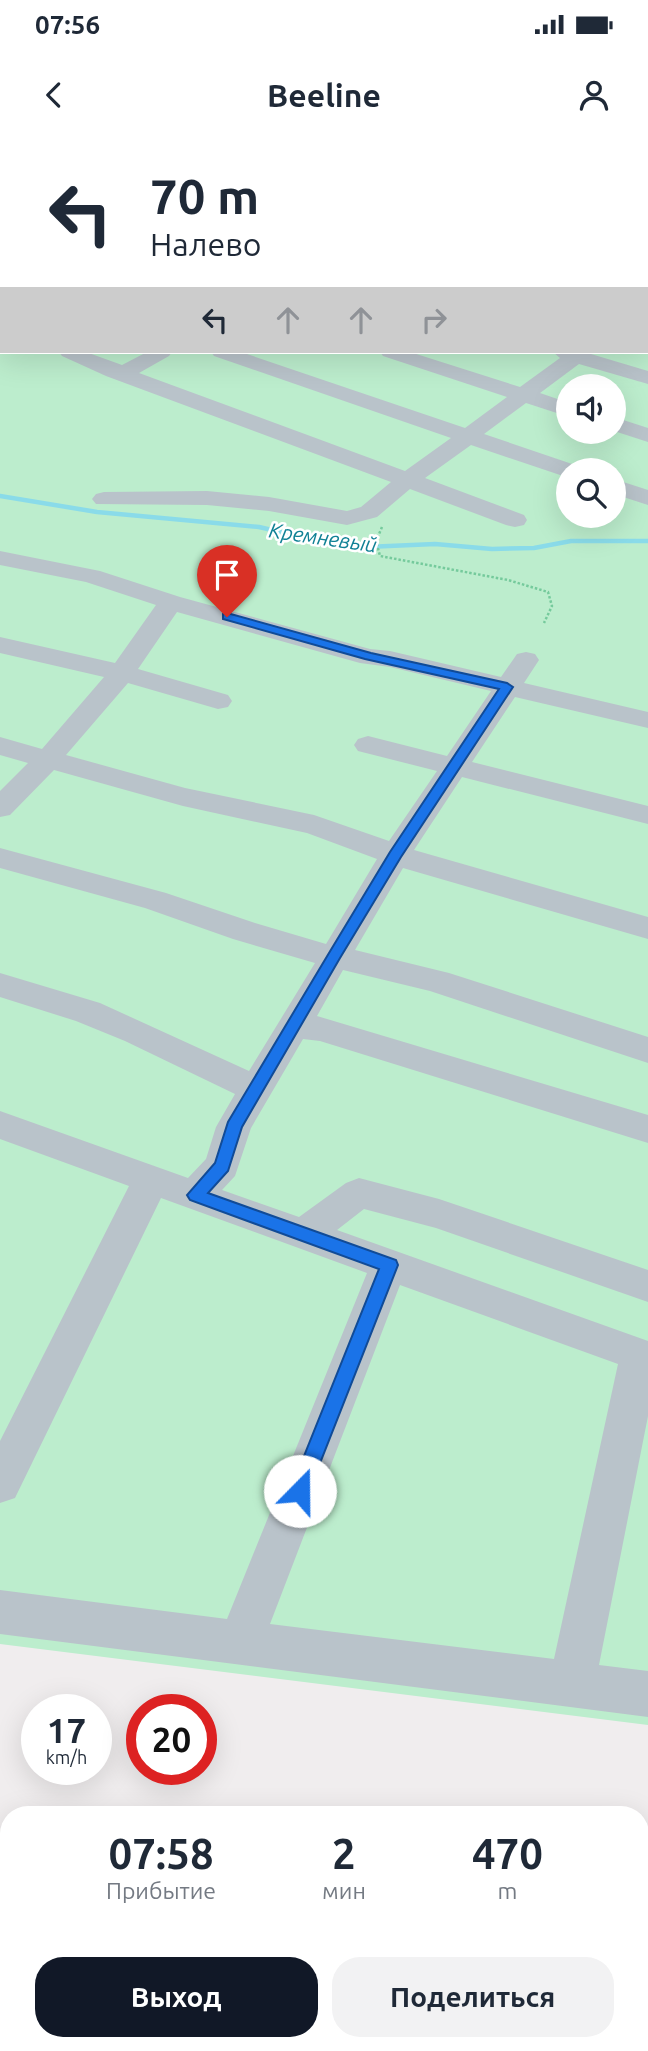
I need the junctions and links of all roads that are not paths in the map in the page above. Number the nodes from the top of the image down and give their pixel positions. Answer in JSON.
{"nodes":[{"id":1,"x":74,"y":354,"type":"edge"},
{"id":2,"x":158,"y":354,"type":"edge"},
{"id":3,"x":227,"y":354,"type":"edge"},
{"id":4,"x":396,"y":354,"type":"edge"},
{"id":5,"x":573,"y":354,"type":"edge"},
{"id":6,"x":577,"y":354,"type":"edge"},
{"id":7,"x":114,"y":371,"type":"junction"},
{"id":8,"x":648,"y":378,"type":"edge"},
{"id":9,"x":524,"y":394,"type":"junction"},
{"id":10,"x":556,"y":405,"type":"edge"},
{"id":11,"x":626,"y":428,"type":"edge"},
{"id":12,"x":469,"y":435,"type":"junction"},
{"id":13,"x":648,"y":435,"type":"edge"},
{"id":14,"x":556,"y":466,"type":"edge"},
{"id":15,"x":408,"y":481,"type":"junction"},
{"id":16,"x":626,"y":490,"type":"edge"},
{"id":17,"x":648,"y":498,"type":"edge"},
{"id":18,"x":104,"y":499,"type":"dead end"},
{"id":19,"x":515,"y":520,"type":"dead end"},
{"id":20,"x":0,"y":558,"type":"edge"},
{"id":21,"x":172,"y":602,"type":"junction"},
{"id":22,"x":0,"y":645,"type":"edge"},
{"id":23,"x":526,"y":660,"type":"dead end"},
{"id":24,"x":122,"y":673,"type":"junction"},
{"id":25,"x":507,"y":687,"type":"junction"},
{"id":26,"x":218,"y":701,"type":"dead end"},
{"id":27,"x":648,"y":720,"type":"edge"},
{"id":28,"x":368,"y":745,"type":"dead end"},
{"id":29,"x":0,"y":746,"type":"edge"},
{"id":30,"x":48,"y":759,"type":"junction"},
{"id":31,"x":454,"y":766,"type":"junction"},
{"id":32,"x":0,"y":808,"type":"edge"},
{"id":33,"x":648,"y":815,"type":"edge"},
{"id":34,"x":395,"y":855,"type":"junction"},
{"id":35,"x":0,"y":858,"type":"edge"},
{"id":36,"x":648,"y":928,"type":"edge"},
{"id":37,"x":334,"y":957,"type":"junction"},
{"id":38,"x":0,"y":985,"type":"edge"},
{"id":39,"x":293,"y":1026,"type":"junction"},
{"id":40,"x":648,"y":1050,"type":"edge"},
{"id":41,"x":256,"y":1089,"type":"junction"},
{"id":42,"x":0,"y":1125,"type":"edge"},
{"id":43,"x":648,"y":1129,"type":"edge"},
{"id":44,"x":151,"y":1180,"type":"junction"},
{"id":45,"x":195,"y":1195,"type":"junction"},
{"id":46,"x":304,"y":1234,"type":"junction"},
{"id":47,"x":389,"y":1265,"type":"junction"},
{"id":48,"x":648,"y":1286,"type":"edge"},
{"id":49,"x":644,"y":1356,"type":"edge"},
{"id":50,"x":0,"y":1484,"type":"edge"},
{"id":51,"x":0,"y":1612,"type":"edge"},
{"id":52,"x":240,"y":1642,"type":"junction"},
{"id":53,"x":572,"y":1684,"type":"junction"},
{"id":54,"x":648,"y":1694,"type":"edge"}],
"edges":[{"from":1,"to":7,"type":"lane"},
{"from":2,"to":7,"type":"lane"},
{"from":3,"to":12,"type":"lane"},
{"from":4,"to":9,"type":"lane"},
{"from":5,"to":9,"type":"lane"},
{"from":6,"to":8,"type":"lane"},
{"from":7,"to":15,"type":"lane"},
{"from":9,"to":10,"type":"lane"},
{"from":9,"to":12,"type":"lane"},
{"from":11,"to":13,"type":"lane"},
{"from":12,"to":14,"type":"lane"},
{"from":12,"to":15,"type":"lane"},
{"from":15,"to":18,"type":"lane"},
{"from":15,"to":19,"type":"lane"},
{"from":16,"to":17,"type":"lane"},
{"from":20,"to":21,"type":"lane"},
{"from":21,"to":24,"type":"lane"},
{"from":21,"to":25,"type":"lane"},
{"from":22,"to":24,"type":"lane"},
{"from":23,"to":25,"type":"lane"},
{"from":24,"to":26,"type":"lane"},
{"from":24,"to":30,"type":"lane"},
{"from":25,"to":27,"type":"lane"},
{"from":25,"to":31,"type":"lane"},
{"from":28,"to":31,"type":"lane"},
{"from":29,"to":30,"type":"lane"},
{"from":30,"to":32,"type":"lane"},
{"from":30,"to":34,"type":"lane"},
{"from":31,"to":33,"type":"lane"},
{"from":31,"to":34,"type":"lane"},
{"from":34,"to":36,"type":"lane"},
{"from":34,"to":37,"type":"lane"},
{"from":35,"to":37,"type":"lane"},
{"from":37,"to":39,"type":"lane"},
{"from":37,"to":40,"type":"lane"},
{"from":38,"to":41,"type":"lane"},
{"from":39,"to":41,"type":"lane"},
{"from":39,"to":43,"type":"lane"},
{"from":41,"to":45,"type":"lane"},
{"from":42,"to":44,"type":"lane"},
{"from":44,"to":45,"type":"lane"},
{"from":44,"to":50,"type":"lane"},
{"from":45,"to":46,"type":"lane"},
{"from":46,"to":47,"type":"lane"},
{"from":46,"to":48,"type":"lane"},
{"from":47,"to":49,"type":"lane"},
{"from":47,"to":52,"type":"lane"},
{"from":49,"to":53,"type":"lane"},
{"from":51,"to":52,"type":"lane"},
{"from":52,"to":53,"type":"lane"},
{"from":53,"to":54,"type":"lane"}]}
